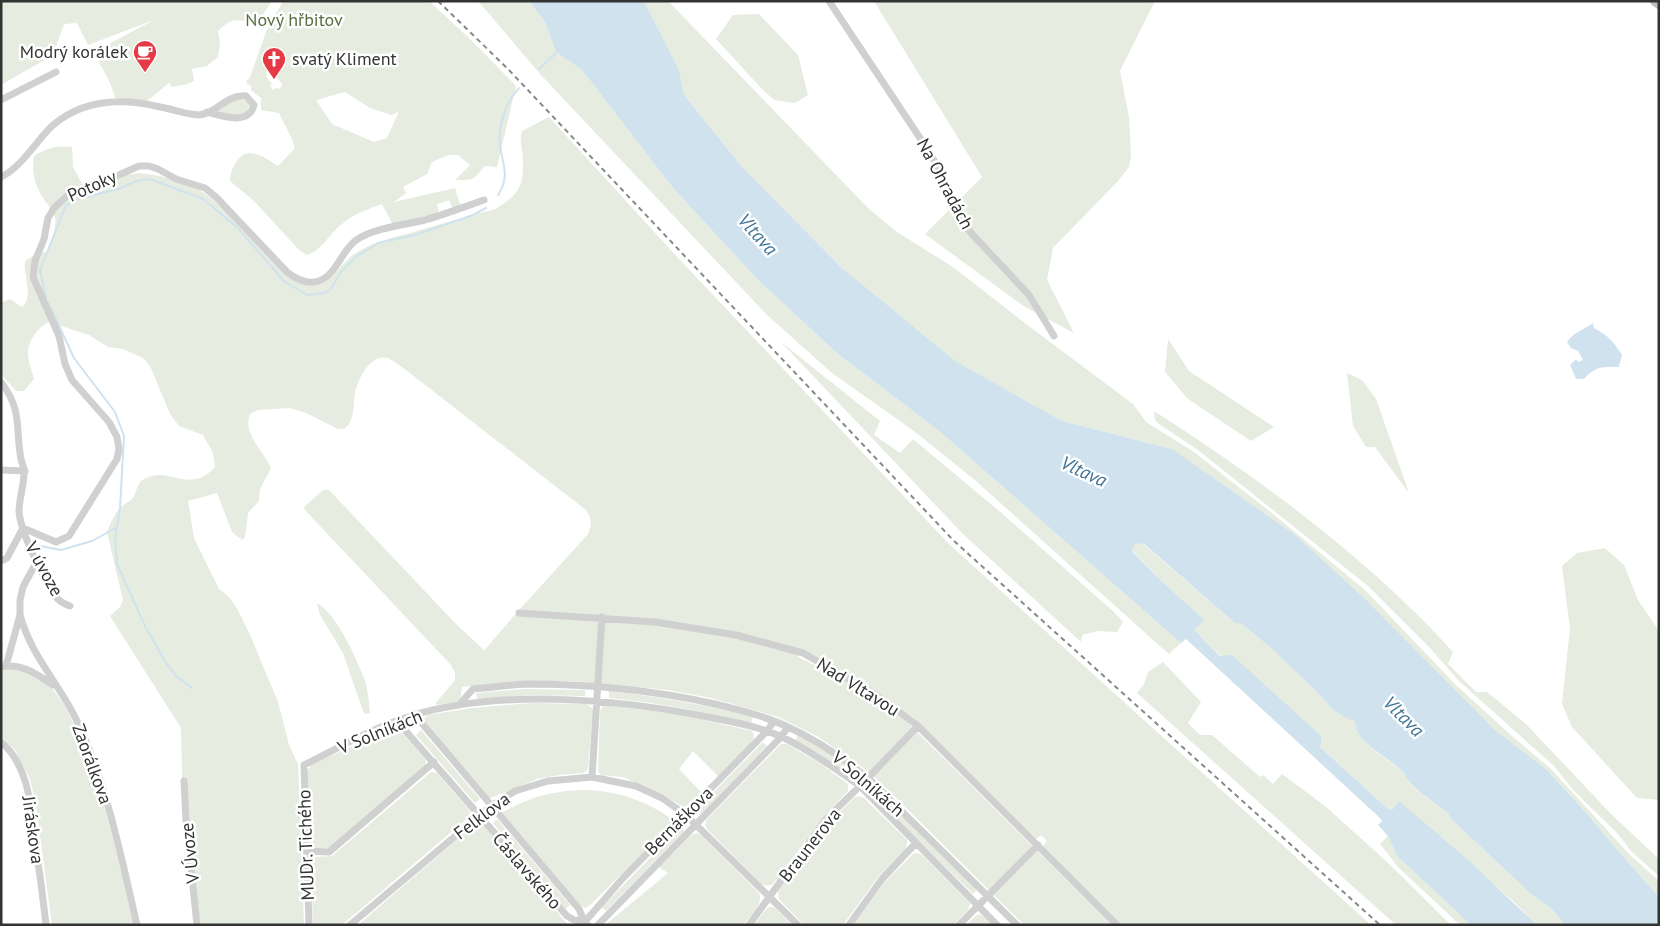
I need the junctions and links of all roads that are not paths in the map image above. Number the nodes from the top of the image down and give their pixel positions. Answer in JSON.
{"nodes":[{"id":1,"x":828,"y":1,"type":"edge"},
{"id":2,"x":1655,"y":1,"type":"edge"},
{"id":3,"x":1659,"y":4,"type":"edge"},
{"id":4,"x":56,"y":72,"type":"dead end"},
{"id":5,"x":1,"y":100,"type":"edge"},
{"id":6,"x":207,"y":112,"type":"junction"},
{"id":7,"x":1,"y":177,"type":"edge"},
{"id":8,"x":484,"y":200,"type":"dead end"},
{"id":9,"x":1054,"y":336,"type":"dead end"},
{"id":10,"x":1,"y":382,"type":"edge"},
{"id":11,"x":1,"y":394,"type":"edge"},
{"id":12,"x":13,"y":399,"type":"junction"},
{"id":13,"x":1,"y":470,"type":"edge"},
{"id":14,"x":25,"y":471,"type":"junction"},
{"id":15,"x":23,"y":528,"type":"junction"},
{"id":16,"x":1,"y":561,"type":"edge"},
{"id":17,"x":37,"y":561,"type":"junction"},
{"id":18,"x":70,"y":606,"type":"dead end"},
{"id":19,"x":519,"y":614,"type":"dead end"},
{"id":20,"x":20,"y":615,"type":"junction"},
{"id":21,"x":602,"y":617,"type":"junction"},
{"id":22,"x":4,"y":666,"type":"edge"},
{"id":23,"x":56,"y":687,"type":"junction"},
{"id":24,"x":597,"y":687,"type":"junction"},
{"id":25,"x":597,"y":701,"type":"junction"},
{"id":26,"x":459,"y":705,"type":"junction"},
{"id":27,"x":414,"y":714,"type":"junction"},
{"id":28,"x":397,"y":721,"type":"junction"},
{"id":29,"x":774,"y":721,"type":"junction"},
{"id":30,"x":788,"y":726,"type":"junction"},
{"id":31,"x":918,"y":726,"type":"junction"},
{"id":32,"x":767,"y":732,"type":"junction"},
{"id":33,"x":781,"y":737,"type":"junction"},
{"id":34,"x":1,"y":742,"type":"edge"},
{"id":35,"x":434,"y":762,"type":"junction"},
{"id":36,"x":304,"y":765,"type":"joint"},
{"id":37,"x":592,"y":777,"type":"junction"},
{"id":38,"x":868,"y":778,"type":"junction"},
{"id":39,"x":184,"y":781,"type":"dead end"},
{"id":40,"x":860,"y":786,"type":"junction"},
{"id":41,"x":491,"y":806,"type":"junction"},
{"id":42,"x":686,"y":815,"type":"junction"},
{"id":43,"x":479,"y":816,"type":"junction"},
{"id":44,"x":696,"y":824,"type":"junction"},
{"id":45,"x":916,"y":842,"type":"junction"},
{"id":46,"x":1038,"y":845,"type":"junction"},
{"id":47,"x":306,"y":851,"type":"junction"},
{"id":48,"x":988,"y":896,"type":"junction"},
{"id":49,"x":770,"y":897,"type":"junction"},
{"id":50,"x":978,"y":906,"type":"junction"},
{"id":51,"x":585,"y":923,"type":"edge"},
{"id":52,"x":46,"y":925,"type":"edge"},
{"id":53,"x":137,"y":925,"type":"edge"},
{"id":54,"x":197,"y":925,"type":"edge"},
{"id":55,"x":309,"y":925,"type":"edge"},
{"id":56,"x":350,"y":925,"type":"edge"},
{"id":57,"x":598,"y":925,"type":"edge"},
{"id":58,"x":749,"y":925,"type":"edge"},
{"id":59,"x":798,"y":925,"type":"edge"},
{"id":60,"x":848,"y":925,"type":"edge"},
{"id":61,"x":959,"y":925,"type":"edge"},
{"id":62,"x":997,"y":925,"type":"edge"},
{"id":63,"x":1017,"y":925,"type":"edge"},
{"id":64,"x":1117,"y":925,"type":"edge"}],
"edges":[{"from":1,"to":9,"type":"street","name":"Na Ohradách"},
{"from":2,"to":3,"type":"street"},
{"from":4,"to":5,"type":"street"},
{"from":6,"to":6,"type":"street"},
{"from":6,"to":7,"type":"street"},
{"from":8,"to":15,"type":"street","name":"Potoky"},
{"from":10,"to":12,"type":"street"},
{"from":11,"to":12,"type":"street"},
{"from":12,"to":14,"type":"street"},
{"from":13,"to":14,"type":"street"},
{"from":14,"to":15,"type":"street","name":"V úvoze"},
{"from":15,"to":16,"type":"street"},
{"from":15,"to":17,"type":"street","name":"V úvoze"},
{"from":17,"to":18,"type":"street","name":"V úvoze"},
{"from":17,"to":20,"type":"street"},
{"from":19,"to":21,"type":"street","name":"Nad Vltavou"},
{"from":20,"to":22,"type":"street"},
{"from":20,"to":23,"type":"street","name":"Zaorálkova"},
{"from":21,"to":24,"type":"street"},
{"from":21,"to":31,"type":"street","name":"Nad Vltavou"},
{"from":22,"to":23,"type":"street"},
{"from":23,"to":53,"type":"street","name":"Zaorálkova"},
{"from":24,"to":25,"type":"street"},
{"from":24,"to":26,"type":"street","name":"V Solníkách"},
{"from":24,"to":29,"type":"street","name":"V Solníkách"},
{"from":25,"to":26,"type":"street","name":"V Solníkách"},
{"from":25,"to":32,"type":"street","name":"V Solníkách"},
{"from":25,"to":37,"type":"street"},
{"from":26,"to":27,"type":"street","name":"V Solníkách"},
{"from":27,"to":28,"type":"street","name":"V Solníkách"},
{"from":27,"to":41,"type":"street","name":"Čáslavského"},
{"from":28,"to":35,"type":"street","name":"Čáslavského"},
{"from":28,"to":36,"type":"street","name":"V Solníkách"},
{"from":29,"to":30,"type":"street","name":"V Solníkách"},
{"from":29,"to":32,"type":"street","name":"Bernáškova"},
{"from":30,"to":33,"type":"street","name":"Bernáškova"},
{"from":30,"to":38,"type":"street","name":"V Solníkách"},
{"from":31,"to":38,"type":"street","name":"Braunerova"},
{"from":31,"to":46,"type":"street","name":"Nad Vltavou"},
{"from":32,"to":33,"type":"street","name":"V Solníkách"},
{"from":32,"to":42,"type":"street","name":"Bernáškova"},
{"from":33,"to":40,"type":"street","name":"V Solníkách"},
{"from":33,"to":44,"type":"street","name":"Bernáškova"},
{"from":34,"to":52,"type":"street","name":"Jiráskova"},
{"from":35,"to":43,"type":"street","name":"Čáslavského"},
{"from":35,"to":47,"type":"street"},
{"from":36,"to":47,"type":"street","name":"MUDr. Tichého"},
{"from":37,"to":41,"type":"street","name":"Felklova"},
{"from":37,"to":42,"type":"street","name":"Felklova"},
{"from":38,"to":40,"type":"street","name":"Braunerova"},
{"from":38,"to":48,"type":"street","name":"V Solníkách"},
{"from":39,"to":54,"type":"street","name":"V Úvoze"},
{"from":40,"to":45,"type":"street","name":"V Solníkách"},
{"from":40,"to":49,"type":"street","name":"Braunerova"},
{"from":41,"to":43,"type":"street","name":"Felklova"},
{"from":41,"to":51,"type":"street","name":"Čáslavského"},
{"from":42,"to":44,"type":"street","name":"Felklova"},
{"from":42,"to":51,"type":"street","name":"Bernáškova"},
{"from":43,"to":51,"type":"street","name":"Čáslavského"},
{"from":43,"to":56,"type":"street","name":"Felklova"},
{"from":44,"to":49,"type":"street","name":"Felklova"},
{"from":44,"to":57,"type":"street","name":"Bernáškova"},
{"from":45,"to":50,"type":"street","name":"V Solníkách"},
{"from":45,"to":60,"type":"street"},
{"from":46,"to":48,"type":"street"},
{"from":46,"to":64,"type":"street","name":"Nad Vltavou"},
{"from":47,"to":55,"type":"street","name":"MUDr. Tichého"},
{"from":48,"to":50,"type":"street"},
{"from":48,"to":63,"type":"street","name":"V Solníkách"},
{"from":49,"to":58,"type":"street","name":"Braunerova"},
{"from":49,"to":59,"type":"street","name":"Felklova"},
{"from":50,"to":61,"type":"street"},
{"from":50,"to":62,"type":"street","name":"V Solníkách"}]}
